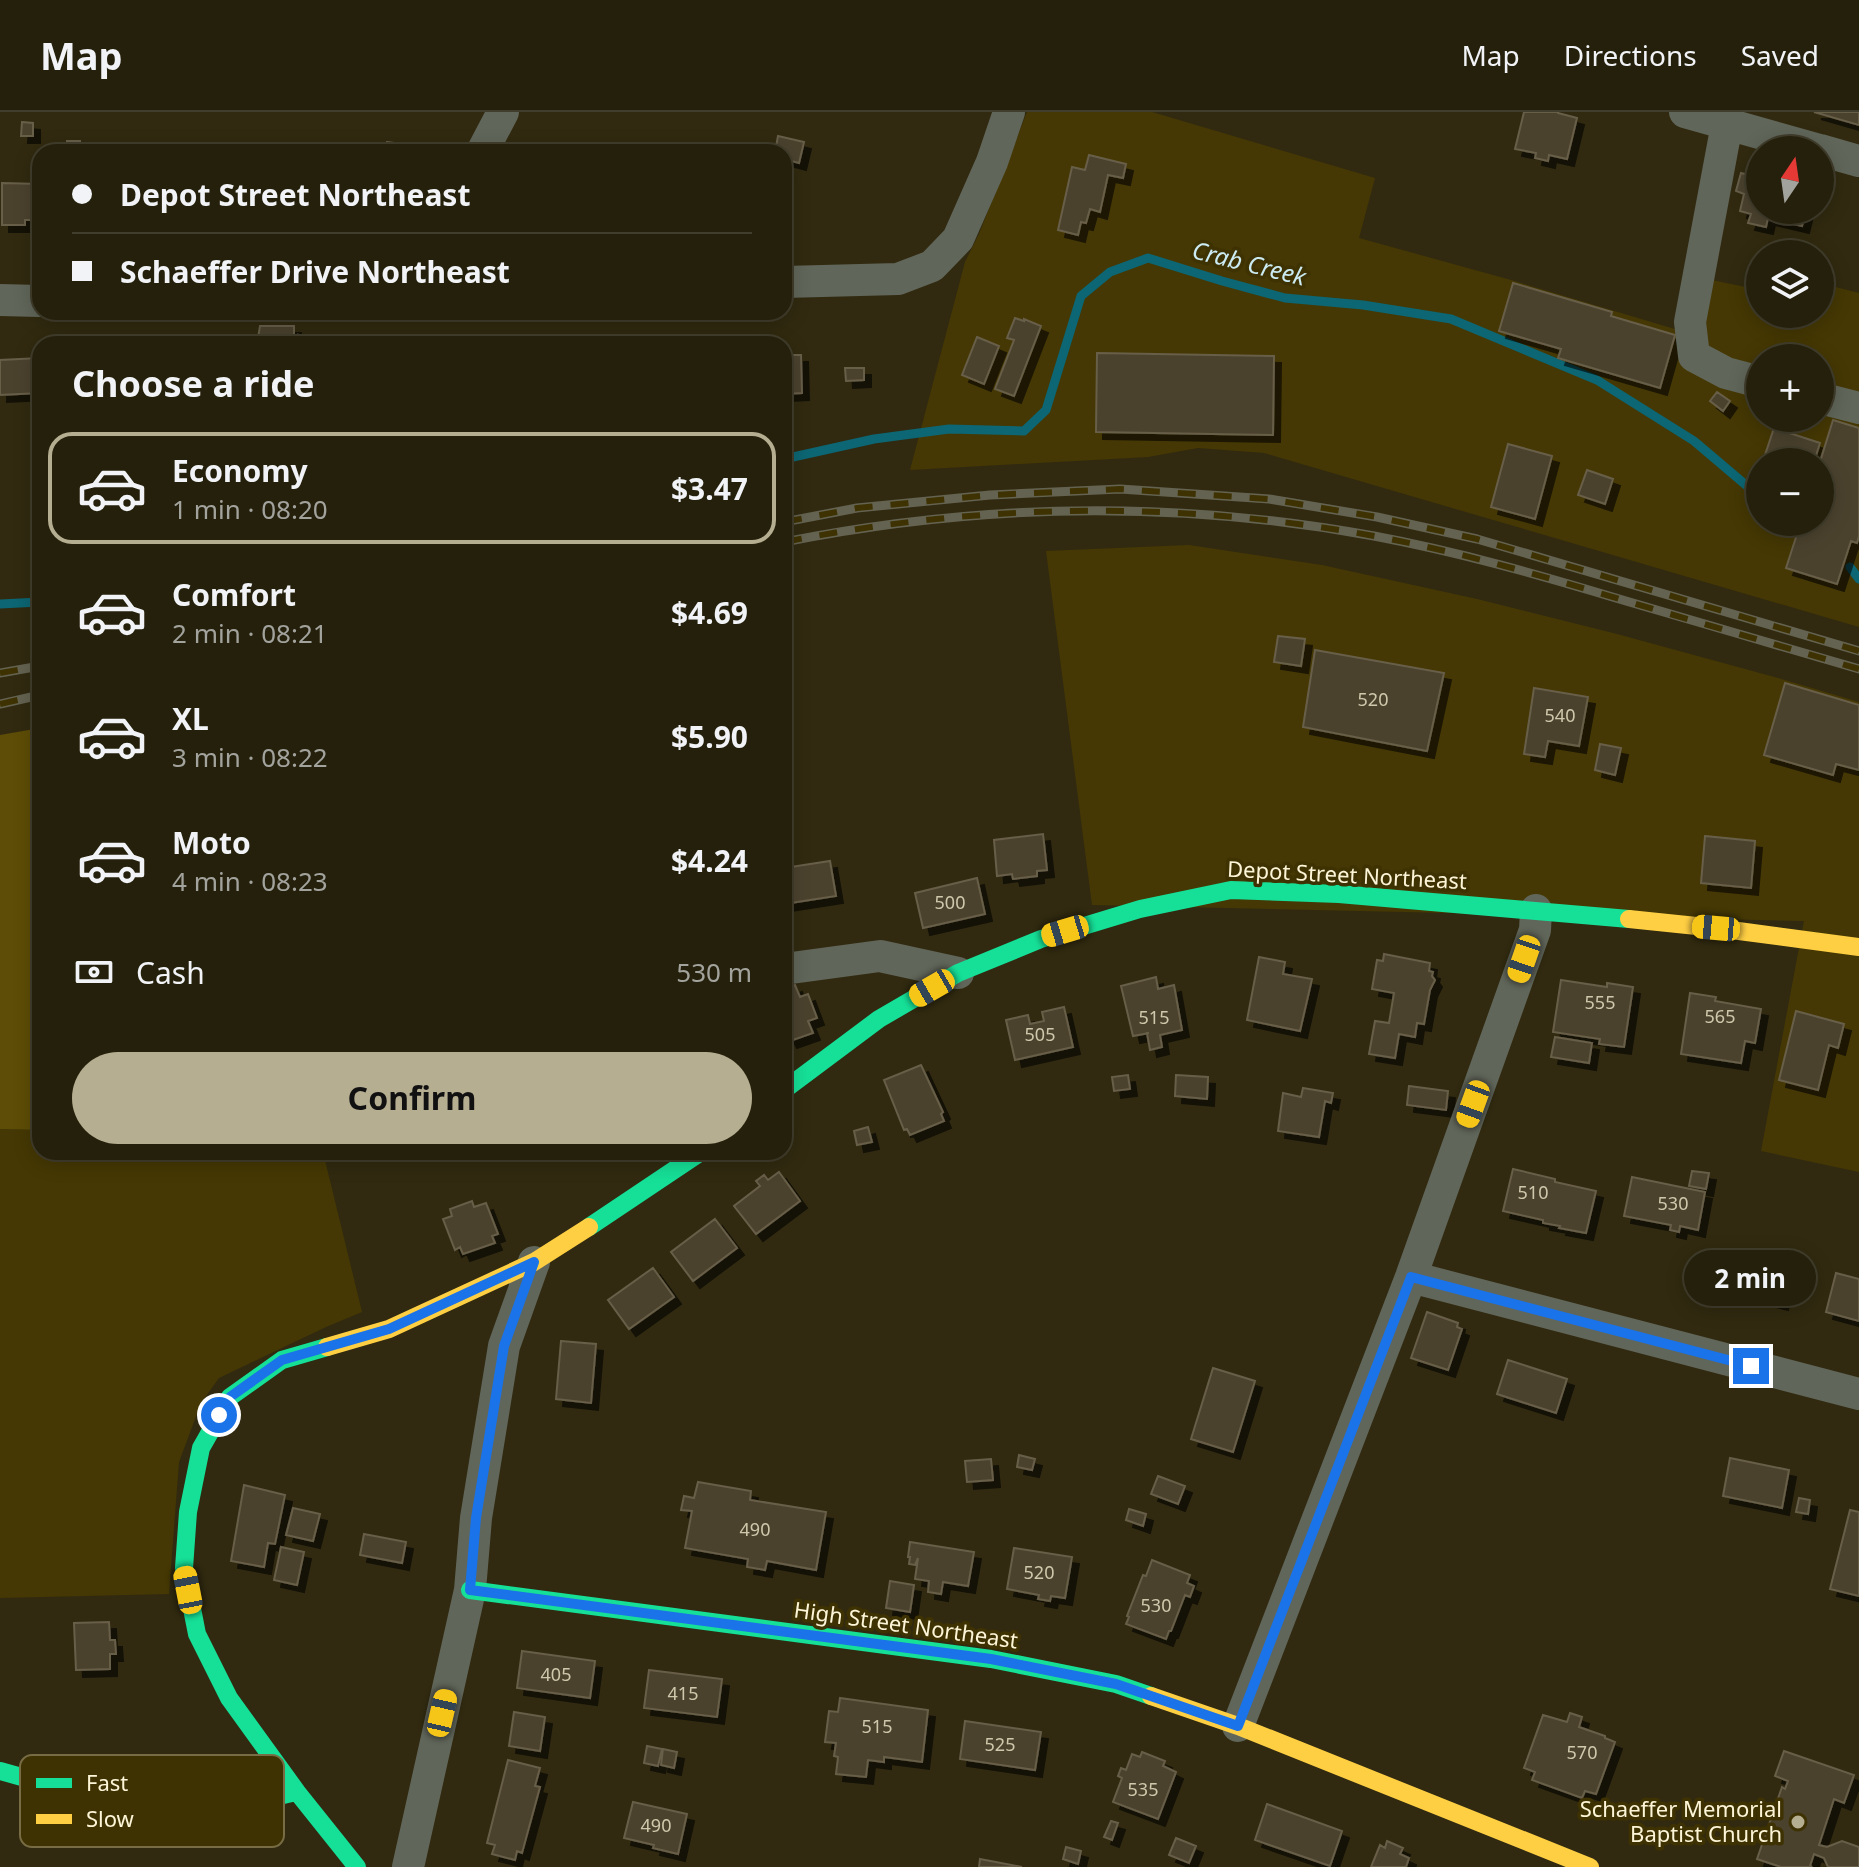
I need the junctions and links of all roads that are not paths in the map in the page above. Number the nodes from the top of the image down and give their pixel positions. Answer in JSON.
{"nodes":[{"id":1,"x":503,"y":112,"type":"edge"},
{"id":2,"x":1009,"y":112,"type":"edge"},
{"id":3,"x":1685,"y":112,"type":"edge"},
{"id":4,"x":1727,"y":124,"type":"junction"},
{"id":5,"x":1769,"y":136,"type":"edge"},
{"id":6,"x":486,"y":144,"type":"edge"},
{"id":7,"x":1834,"y":154,"type":"edge"},
{"id":8,"x":1859,"y":161,"type":"edge"},
{"id":9,"x":792,"y":282,"type":"edge"},
{"id":10,"x":0,"y":300,"type":"edge"},
{"id":11,"x":32,"y":301,"type":"edge"},
{"id":12,"x":1746,"y":378,"type":"edge"},
{"id":13,"x":1834,"y":402,"type":"edge"},
{"id":14,"x":1859,"y":408,"type":"edge"},
{"id":15,"x":1536,"y":910,"type":"junction"},
{"id":16,"x":1859,"y":947,"type":"edge"},
{"id":17,"x":792,"y":968,"type":"edge"},
{"id":18,"x":958,"y":973,"type":"junction"},
{"id":19,"x":792,"y":1084,"type":"edge"},
{"id":20,"x":689,"y":1160,"type":"edge"},
{"id":21,"x":534,"y":1262,"type":"junction"},
{"id":22,"x":1411,"y":1277,"type":"junction"},
{"id":23,"x":1859,"y":1394,"type":"edge"},
{"id":24,"x":470,"y":1590,"type":"junction"},
{"id":25,"x":1238,"y":1726,"type":"junction"},
{"id":26,"x":270,"y":1755,"type":"edge"},
{"id":27,"x":0,"y":1771,"type":"edge"},
{"id":28,"x":284,"y":1774,"type":"edge"},
{"id":29,"x":20,"y":1776,"type":"edge"},
{"id":30,"x":297,"y":1792,"type":"junction"},
{"id":31,"x":284,"y":1794,"type":"edge"},
{"id":32,"x":357,"y":1867,"type":"edge"},
{"id":33,"x":408,"y":1867,"type":"edge"},
{"id":34,"x":1590,"y":1867,"type":"edge"}],
"edges":[{"from":1,"to":6,"type":"street"},
{"from":2,"to":9,"type":"street"},
{"from":3,"to":4,"type":"street"},
{"from":4,"to":5,"type":"street"},
{"from":4,"to":12,"type":"street"},
{"from":7,"to":8,"type":"street"},
{"from":10,"to":11,"type":"street"},
{"from":13,"to":14,"type":"street"},
{"from":15,"to":16,"type":"street","name":"Depot Street Northeast"},
{"from":15,"to":18,"type":"street","name":"Depot Street Northeast"},
{"from":15,"to":22,"type":"street"},
{"from":17,"to":18,"type":"street"},
{"from":18,"to":19,"type":"street","name":"Depot Street Northeast"},
{"from":20,"to":21,"type":"street"},
{"from":21,"to":24,"type":"street"},
{"from":21,"to":26,"type":"street"},
{"from":22,"to":23,"type":"street"},
{"from":22,"to":25,"type":"street"},
{"from":24,"to":25,"type":"street","name":"High Street Northeast"},
{"from":24,"to":33,"type":"street"},
{"from":25,"to":34,"type":"street","name":"High Street Northeast"},
{"from":27,"to":29,"type":"street"},
{"from":28,"to":30,"type":"street"},
{"from":30,"to":31,"type":"street"},
{"from":30,"to":32,"type":"street"}]}
